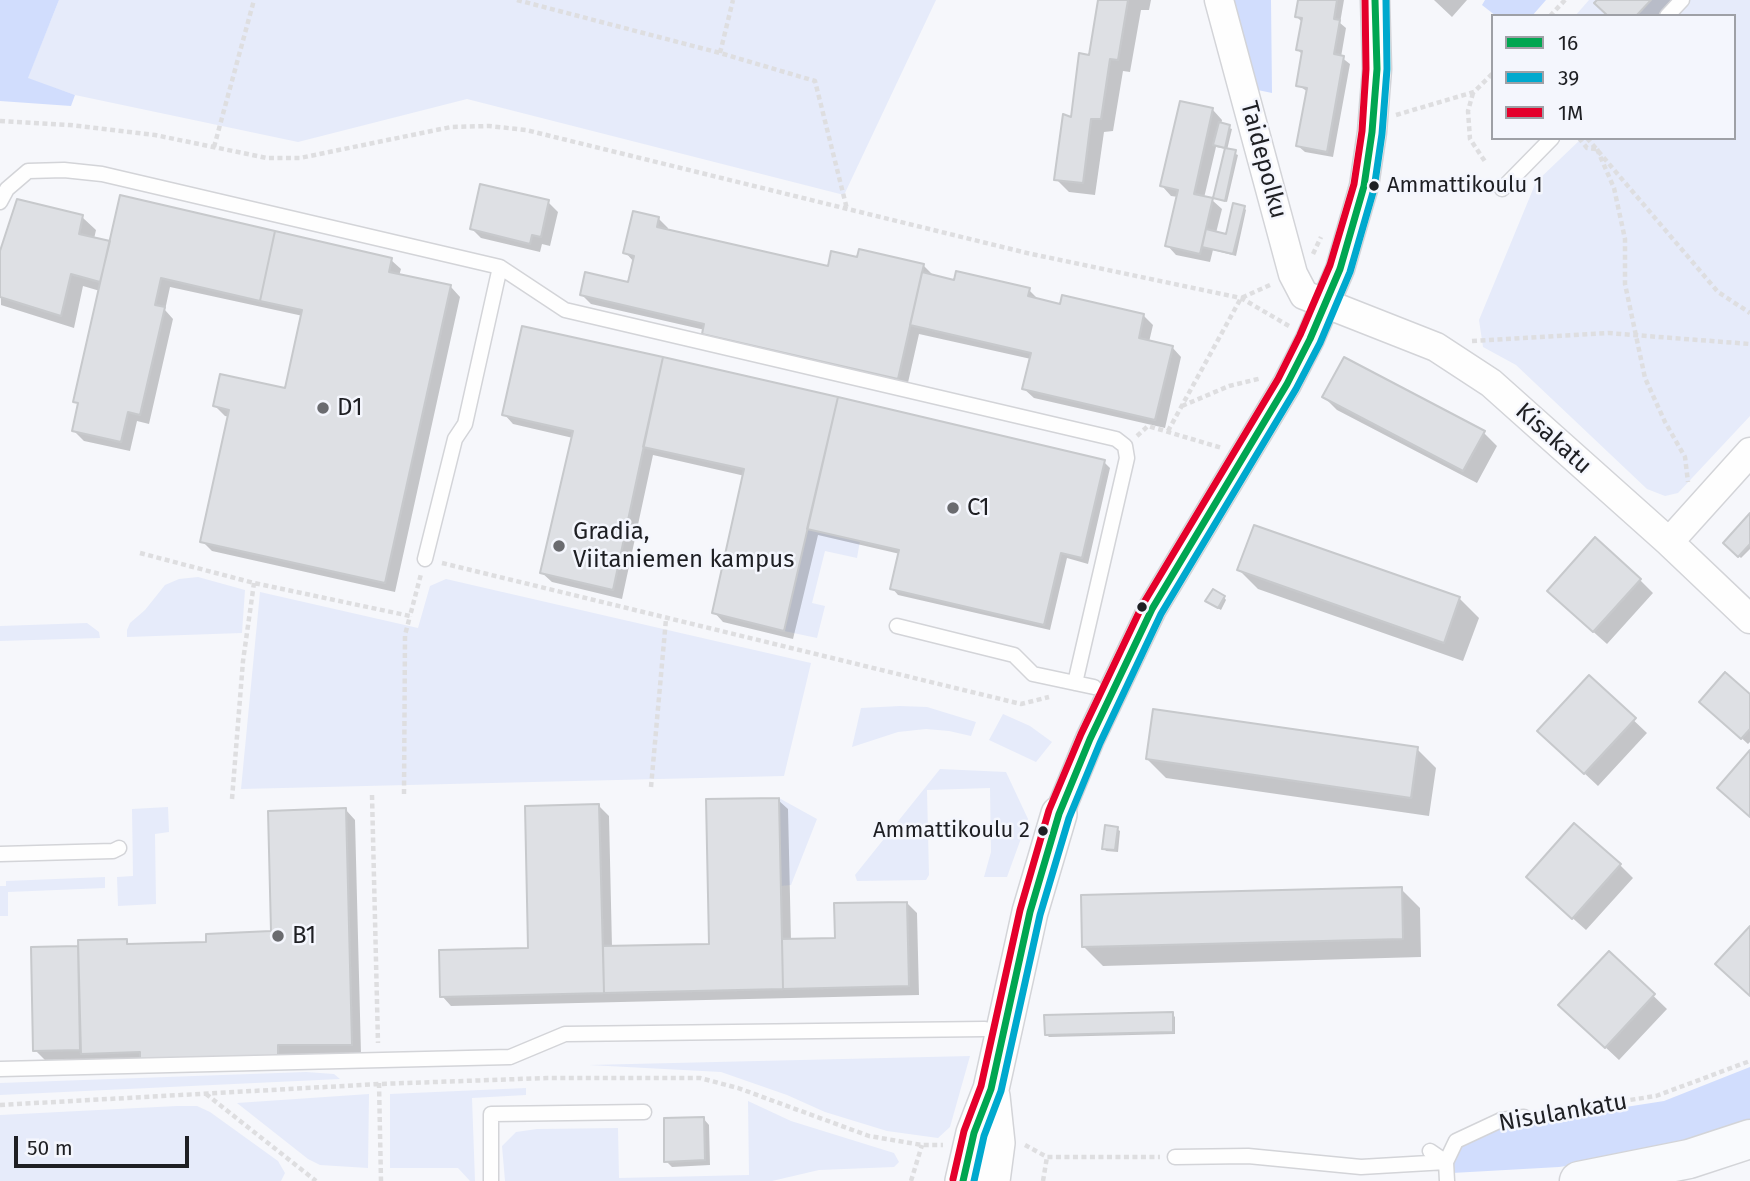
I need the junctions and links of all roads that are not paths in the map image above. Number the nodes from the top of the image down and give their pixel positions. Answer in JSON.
{"nodes":[{"id":1,"x":1219,"y":0,"type":"edge"},
{"id":2,"x":1375,"y":0,"type":"edge"},
{"id":3,"x":1682,"y":0,"type":"edge"},
{"id":4,"x":1669,"y":14,"type":"edge"},
{"id":5,"x":1550,"y":140,"type":"edge"},
{"id":6,"x":1502,"y":189,"type":"dead end"},
{"id":7,"x":0,"y":202,"type":"edge"},
{"id":8,"x":500,"y":267,"type":"junction"},
{"id":9,"x":1326,"y":304,"type":"junction"},
{"id":10,"x":1750,"y":452,"type":"edge"},
{"id":11,"x":1669,"y":542,"type":"junction"},
{"id":12,"x":425,"y":559,"type":"road end"},
{"id":13,"x":1750,"y":619,"type":"edge"},
{"id":14,"x":897,"y":626,"type":"dead end"},
{"id":15,"x":1075,"y":683,"type":"junction"},
{"id":16,"x":1094,"y":687,"type":"road end"},
{"id":17,"x":1059,"y":814,"type":"joint"},
{"id":18,"x":119,"y":848,"type":"dead end"},
{"id":19,"x":0,"y":854,"type":"edge"},
{"id":20,"x":985,"y":1029,"type":"dead end"},
{"id":21,"x":0,"y":1069,"type":"edge"},
{"id":22,"x":992,"y":1089,"type":"junction"},
{"id":23,"x":644,"y":1112,"type":"dead end"},
{"id":24,"x":1524,"y":1117,"type":"road end"},
{"id":25,"x":1750,"y":1139,"type":"edge"},
{"id":26,"x":1430,"y":1152,"type":"dead end"},
{"id":27,"x":1175,"y":1157,"type":"dead end"},
{"id":28,"x":1446,"y":1162,"type":"junction"},
{"id":29,"x":491,"y":1181,"type":"edge"},
{"id":30,"x":963,"y":1181,"type":"edge"},
{"id":31,"x":992,"y":1181,"type":"edge"},
{"id":32,"x":1447,"y":1181,"type":"edge"},
{"id":33,"x":1579,"y":1181,"type":"edge"}],
"edges":[{"from":1,"to":9,"type":"street","name":"Taidepolku"},
{"from":2,"to":9,"type":"street"},
{"from":3,"to":4,"type":"lane"},
{"from":5,"to":6,"type":"lane"},
{"from":7,"to":8,"type":"lane"},
{"from":8,"to":12,"type":"lane"},
{"from":8,"to":15,"type":"lane"},
{"from":9,"to":11,"type":"street","name":"Kisakatu"},
{"from":9,"to":17,"type":"street"},
{"from":10,"to":11,"type":"street"},
{"from":11,"to":13,"type":"street","name":"Kisakatu"},
{"from":14,"to":15,"type":"lane"},
{"from":15,"to":16,"type":"lane"},
{"from":17,"to":22,"type":"street"},
{"from":18,"to":19,"type":"lane"},
{"from":20,"to":21,"type":"lane"},
{"from":22,"to":30,"type":"street"},
{"from":22,"to":31,"type":"street"},
{"from":23,"to":29,"type":"lane"},
{"from":24,"to":28,"type":"lane","name":"Nisulankatu"},
{"from":25,"to":33,"type":"main road"},
{"from":26,"to":28,"type":"lane"},
{"from":27,"to":28,"type":"lane"},
{"from":28,"to":32,"type":"lane"}]}
